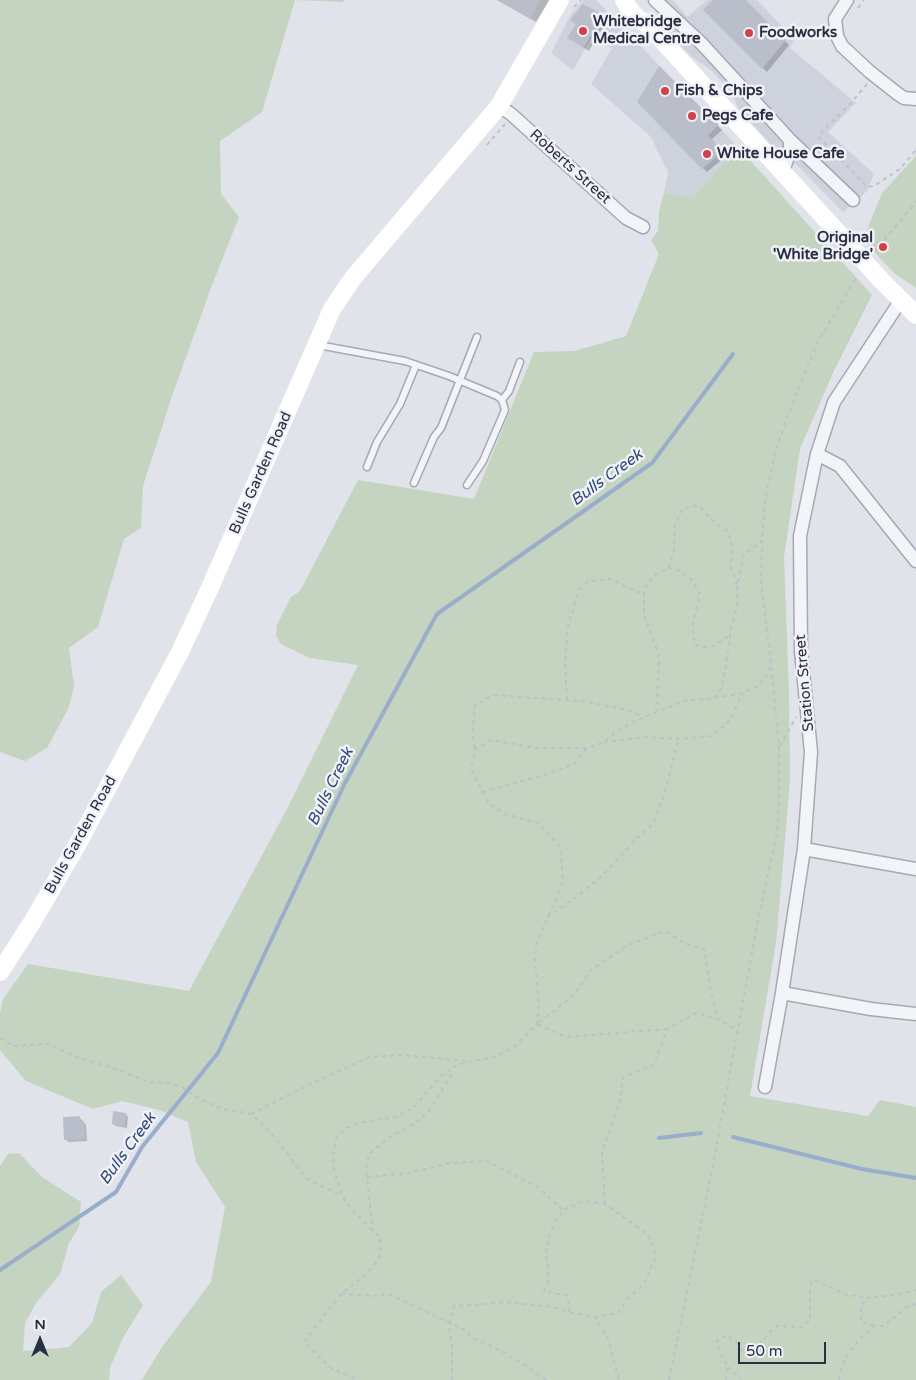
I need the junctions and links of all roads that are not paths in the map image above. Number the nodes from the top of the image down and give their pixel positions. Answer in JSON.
{"nodes":[{"id":1,"x":560,"y":0,"type":"edge"},
{"id":2,"x":624,"y":0,"type":"edge"},
{"id":3,"x":637,"y":0,"type":"edge"},
{"id":4,"x":655,"y":0,"type":"edge"},
{"id":5,"x":853,"y":4,"type":"edge"},
{"id":6,"x":647,"y":24,"type":"junction"},
{"id":7,"x":916,"y":99,"type":"edge"},
{"id":8,"x":499,"y":106,"type":"junction"},
{"id":9,"x":790,"y":140,"type":"junction"},
{"id":10,"x":783,"y":172,"type":"junction"},
{"id":11,"x":853,"y":200,"type":"dead end"},
{"id":12,"x":643,"y":227,"type":"dead end"},
{"id":13,"x":901,"y":300,"type":"junction"},
{"id":14,"x":916,"y":315,"type":"edge"},
{"id":15,"x":476,"y":337,"type":"dead end"},
{"id":16,"x":317,"y":345,"type":"junction"},
{"id":17,"x":520,"y":362,"type":"dead end"},
{"id":18,"x":416,"y":365,"type":"junction"},
{"id":19,"x":461,"y":381,"type":"junction"},
{"id":20,"x":502,"y":400,"type":"junction"},
{"id":21,"x":817,"y":454,"type":"junction"},
{"id":22,"x":367,"y":466,"type":"dead end"},
{"id":23,"x":414,"y":483,"type":"dead end"},
{"id":24,"x":467,"y":485,"type":"dead end"},
{"id":25,"x":916,"y":561,"type":"edge"},
{"id":26,"x":804,"y":849,"type":"junction"},
{"id":27,"x":916,"y":869,"type":"edge"},
{"id":28,"x":0,"y":972,"type":"edge"},
{"id":29,"x":782,"y":993,"type":"junction"},
{"id":30,"x":916,"y":1014,"type":"edge"},
{"id":31,"x":765,"y":1087,"type":"dead end"}],
"edges":[{"from":1,"to":8,"type":"main road","name":"Bulls Garden Road"},
{"from":2,"to":6,"type":"main road"},
{"from":3,"to":6,"type":"main road"},
{"from":4,"to":9,"type":"street"},
{"from":5,"to":7,"type":"street"},
{"from":6,"to":10,"type":"main road"},
{"from":8,"to":12,"type":"street","name":"Roberts Street"},
{"from":8,"to":16,"type":"main road","name":"Bulls Garden Road"},
{"from":9,"to":10,"type":"street"},
{"from":9,"to":11,"type":"street"},
{"from":10,"to":13,"type":"main road","bridge":true},
{"from":13,"to":14,"type":"main road"},
{"from":13,"to":21,"type":"street","name":"Station Street"},
{"from":15,"to":19,"type":"lane"},
{"from":16,"to":18,"type":"lane"},
{"from":16,"to":28,"type":"main road","name":"Bulls Garden Road"},
{"from":17,"to":20,"type":"lane"},
{"from":18,"to":19,"type":"lane"},
{"from":18,"to":22,"type":"lane"},
{"from":19,"to":20,"type":"lane"},
{"from":19,"to":23,"type":"lane"},
{"from":20,"to":24,"type":"lane"},
{"from":21,"to":25,"type":"street"},
{"from":21,"to":26,"type":"street","name":"Station Street"},
{"from":26,"to":27,"type":"street"},
{"from":26,"to":29,"type":"street","name":"Station Street"},
{"from":29,"to":30,"type":"street"},
{"from":29,"to":31,"type":"street","name":"Station Street"}]}
